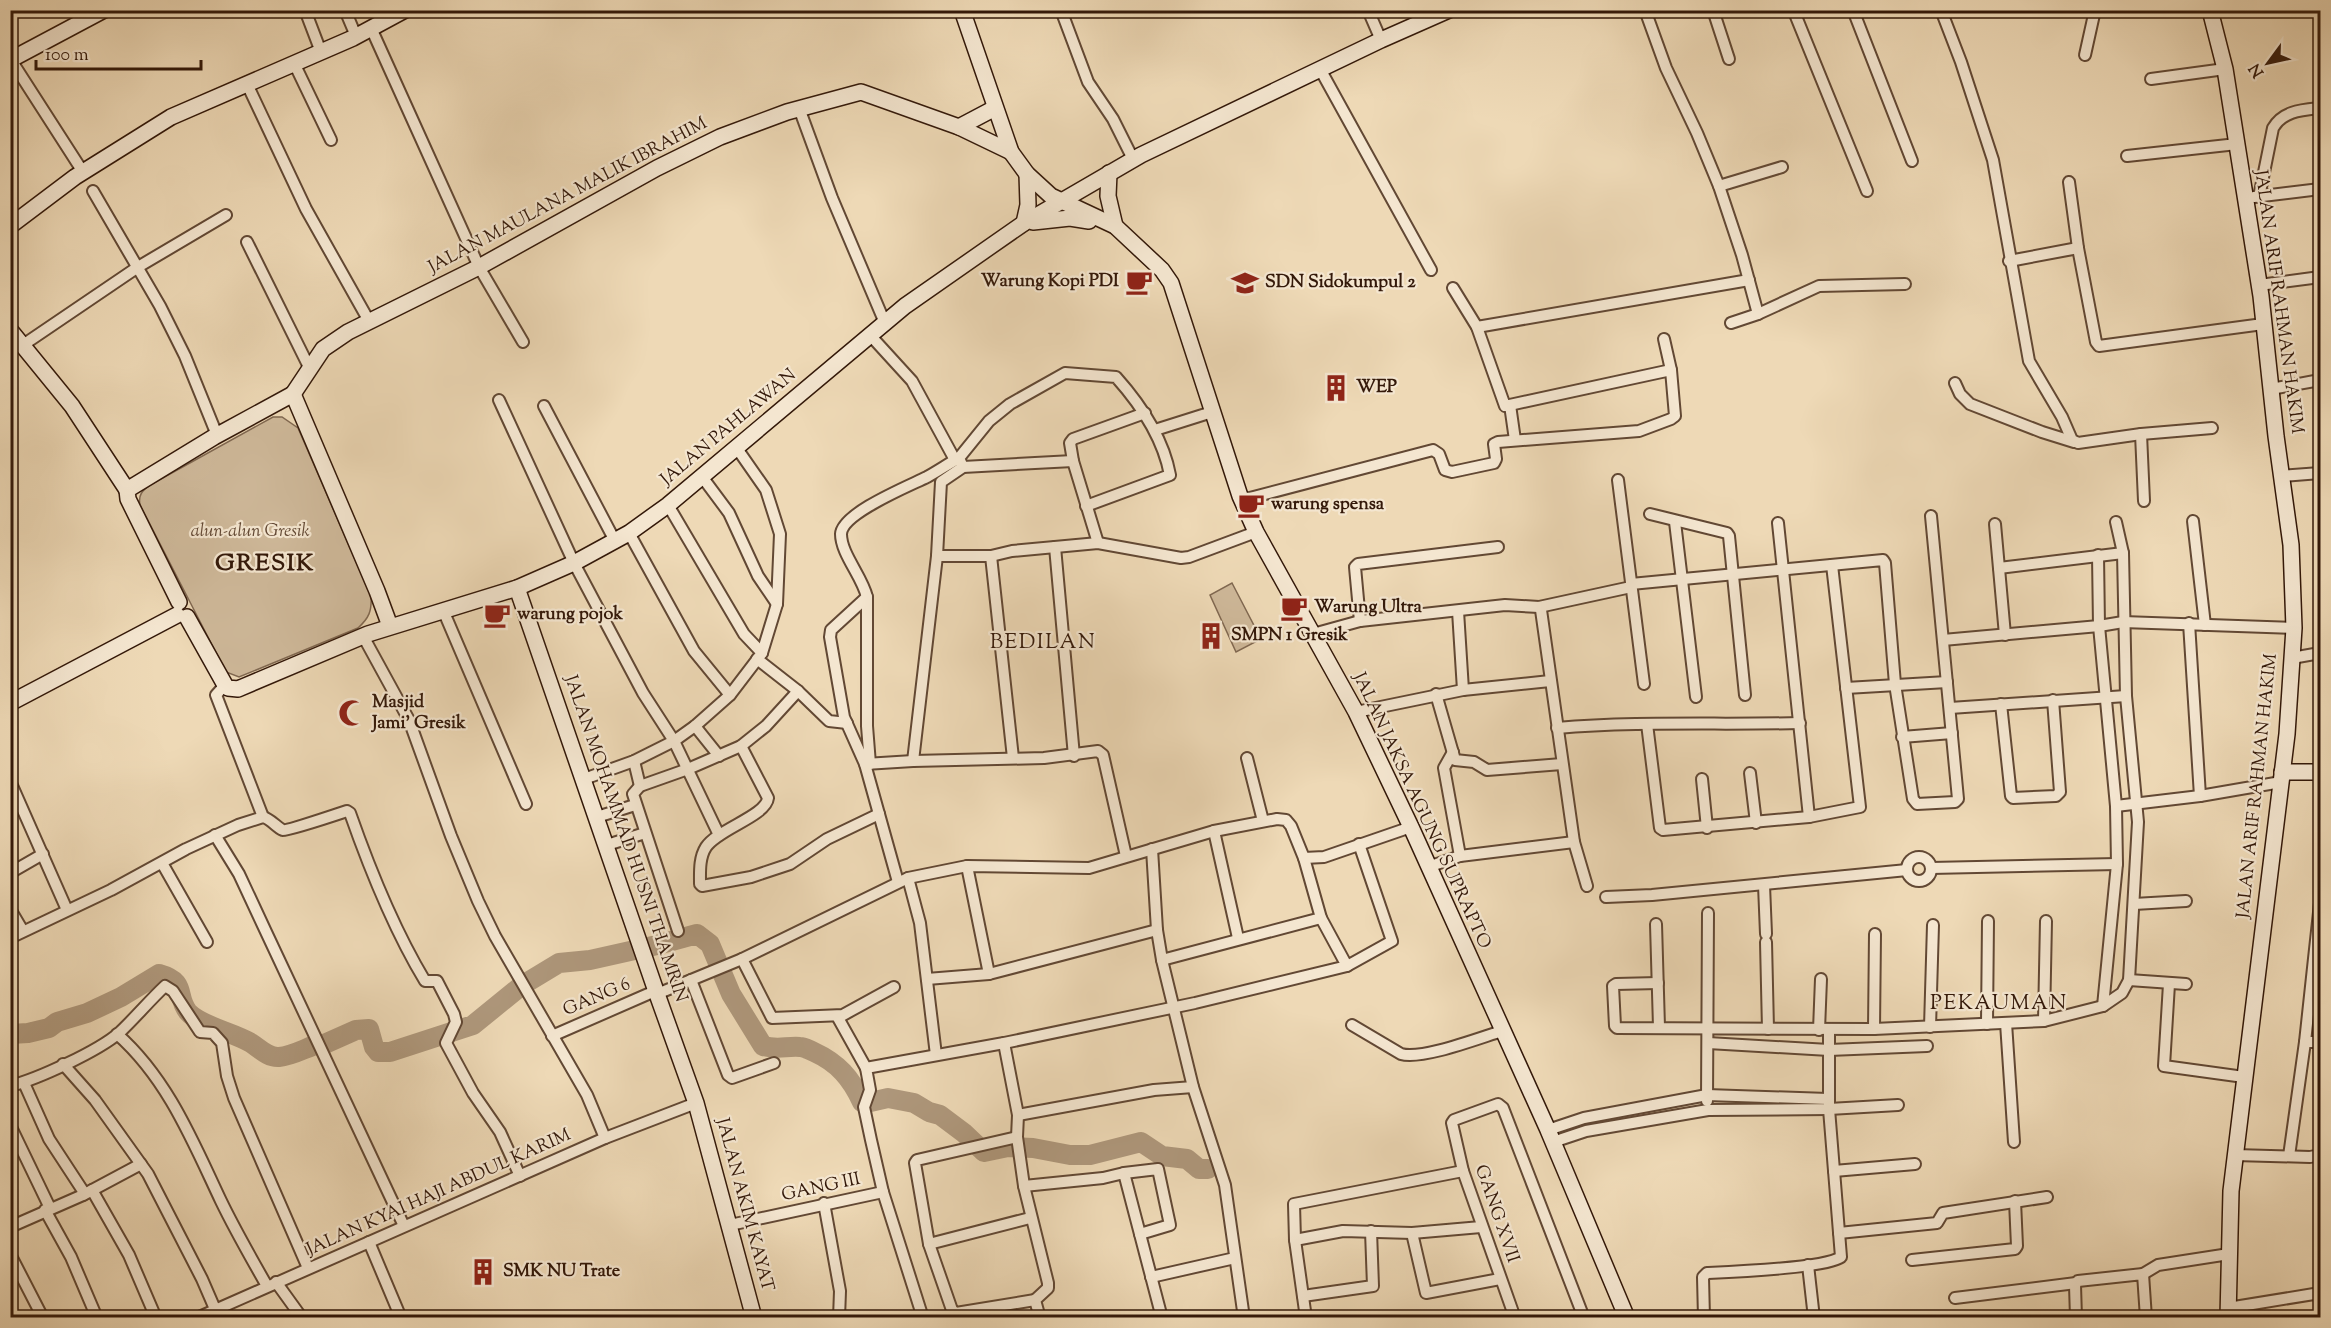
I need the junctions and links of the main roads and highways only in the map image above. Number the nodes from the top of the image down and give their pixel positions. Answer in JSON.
{"nodes":[{"id":1,"x":104,"y":10,"type":"edge"},
{"id":2,"x":405,"y":10,"type":"edge"},
{"id":3,"x":962,"y":10,"type":"edge"},
{"id":4,"x":1449,"y":10,"type":"edge"},
{"id":5,"x":2210,"y":10,"type":"edge"},
{"id":6,"x":11,"y":60,"type":"edge"},
{"id":7,"x":995,"y":108,"type":"junction"},
{"id":8,"x":959,"y":126,"type":"junction"},
{"id":9,"x":1011,"y":152,"type":"junction"},
{"id":10,"x":1109,"y":172,"type":"junction"},
{"id":11,"x":1027,"y":174,"type":"junction"},
{"id":12,"x":1062,"y":202,"type":"junction"},
{"id":13,"x":1024,"y":223,"type":"junction"},
{"id":14,"x":10,"y":226,"type":"edge"},
{"id":15,"x":1114,"y":226,"type":"junction"},
{"id":16,"x":10,"y":330,"type":"edge"},
{"id":17,"x":292,"y":394,"type":"junction"},
{"id":18,"x":127,"y":490,"type":"junction"},
{"id":19,"x":517,"y":588,"type":"junction"},
{"id":20,"x":181,"y":611,"type":"junction"},
{"id":21,"x":390,"y":626,"type":"junction"},
{"id":22,"x":10,"y":703,"type":"edge"},
{"id":23,"x":2320,"y":772,"type":"edge"},
{"id":24,"x":2282,"y":777,"type":"junction"},
{"id":25,"x":696,"y":1103,"type":"joint"},
{"id":26,"x":2228,"y":1313,"type":"edge"},
{"id":27,"x":754,"y":1317,"type":"edge"},
{"id":28,"x":1627,"y":1317,"type":"edge"}],
"edges":[{"from":1,"to":6,"type":"main road"},
{"from":2,"to":14,"type":"main road"},
{"from":3,"to":7,"type":"main road"},
{"from":4,"to":10,"type":"main road"},
{"from":5,"to":24,"type":"main road","name":"JALAN ARIF RAHMAN HAKIM"},
{"from":7,"to":8,"type":"main road"},
{"from":7,"to":9,"type":"main road"},
{"from":8,"to":9,"type":"main road","name":"JALAN MAULANA MALIK IBRAHIM"},
{"from":8,"to":17,"type":"main road","name":"JALAN MAULANA MALIK IBRAHIM"},
{"from":9,"to":11,"type":"main road"},
{"from":10,"to":11,"type":"main road"},
{"from":10,"to":12,"type":"main road","name":"JALAN PAHLAWAN"},
{"from":10,"to":15,"type":"main road"},
{"from":11,"to":12,"type":"main road","name":"JALAN JAKSA AGUNG SUPRAPTO"},
{"from":11,"to":13,"type":"main road"},
{"from":12,"to":13,"type":"main road","name":"JALAN PAHLAWAN"},
{"from":12,"to":15,"type":"main road","name":"JALAN JAKSA AGUNG SUPRAPTO"},
{"from":13,"to":15,"type":"main road"},
{"from":13,"to":19,"type":"main road","name":"JALAN PAHLAWAN"},
{"from":15,"to":28,"type":"main road","name":"JALAN JAKSA AGUNG SUPRAPTO"},
{"from":16,"to":18,"type":"main road"},
{"from":17,"to":18,"type":"main road"},
{"from":17,"to":21,"type":"main road"},
{"from":18,"to":20,"type":"main road"},
{"from":19,"to":21,"type":"main road","name":"JALAN PAHLAWAN"},
{"from":19,"to":25,"type":"main road","name":"JALAN MOHAMMAD HUSNI THAMRIN"},
{"from":20,"to":21,"type":"main road","name":"JALAN PAHLAWAN"},
{"from":20,"to":22,"type":"main road"},
{"from":23,"to":24,"type":"main road"},
{"from":24,"to":26,"type":"main road","name":"JALAN ARIF RAHMAN HAKIM"},
{"from":25,"to":27,"type":"main road","name":"JALAN AKIM KAYAT"}]}
